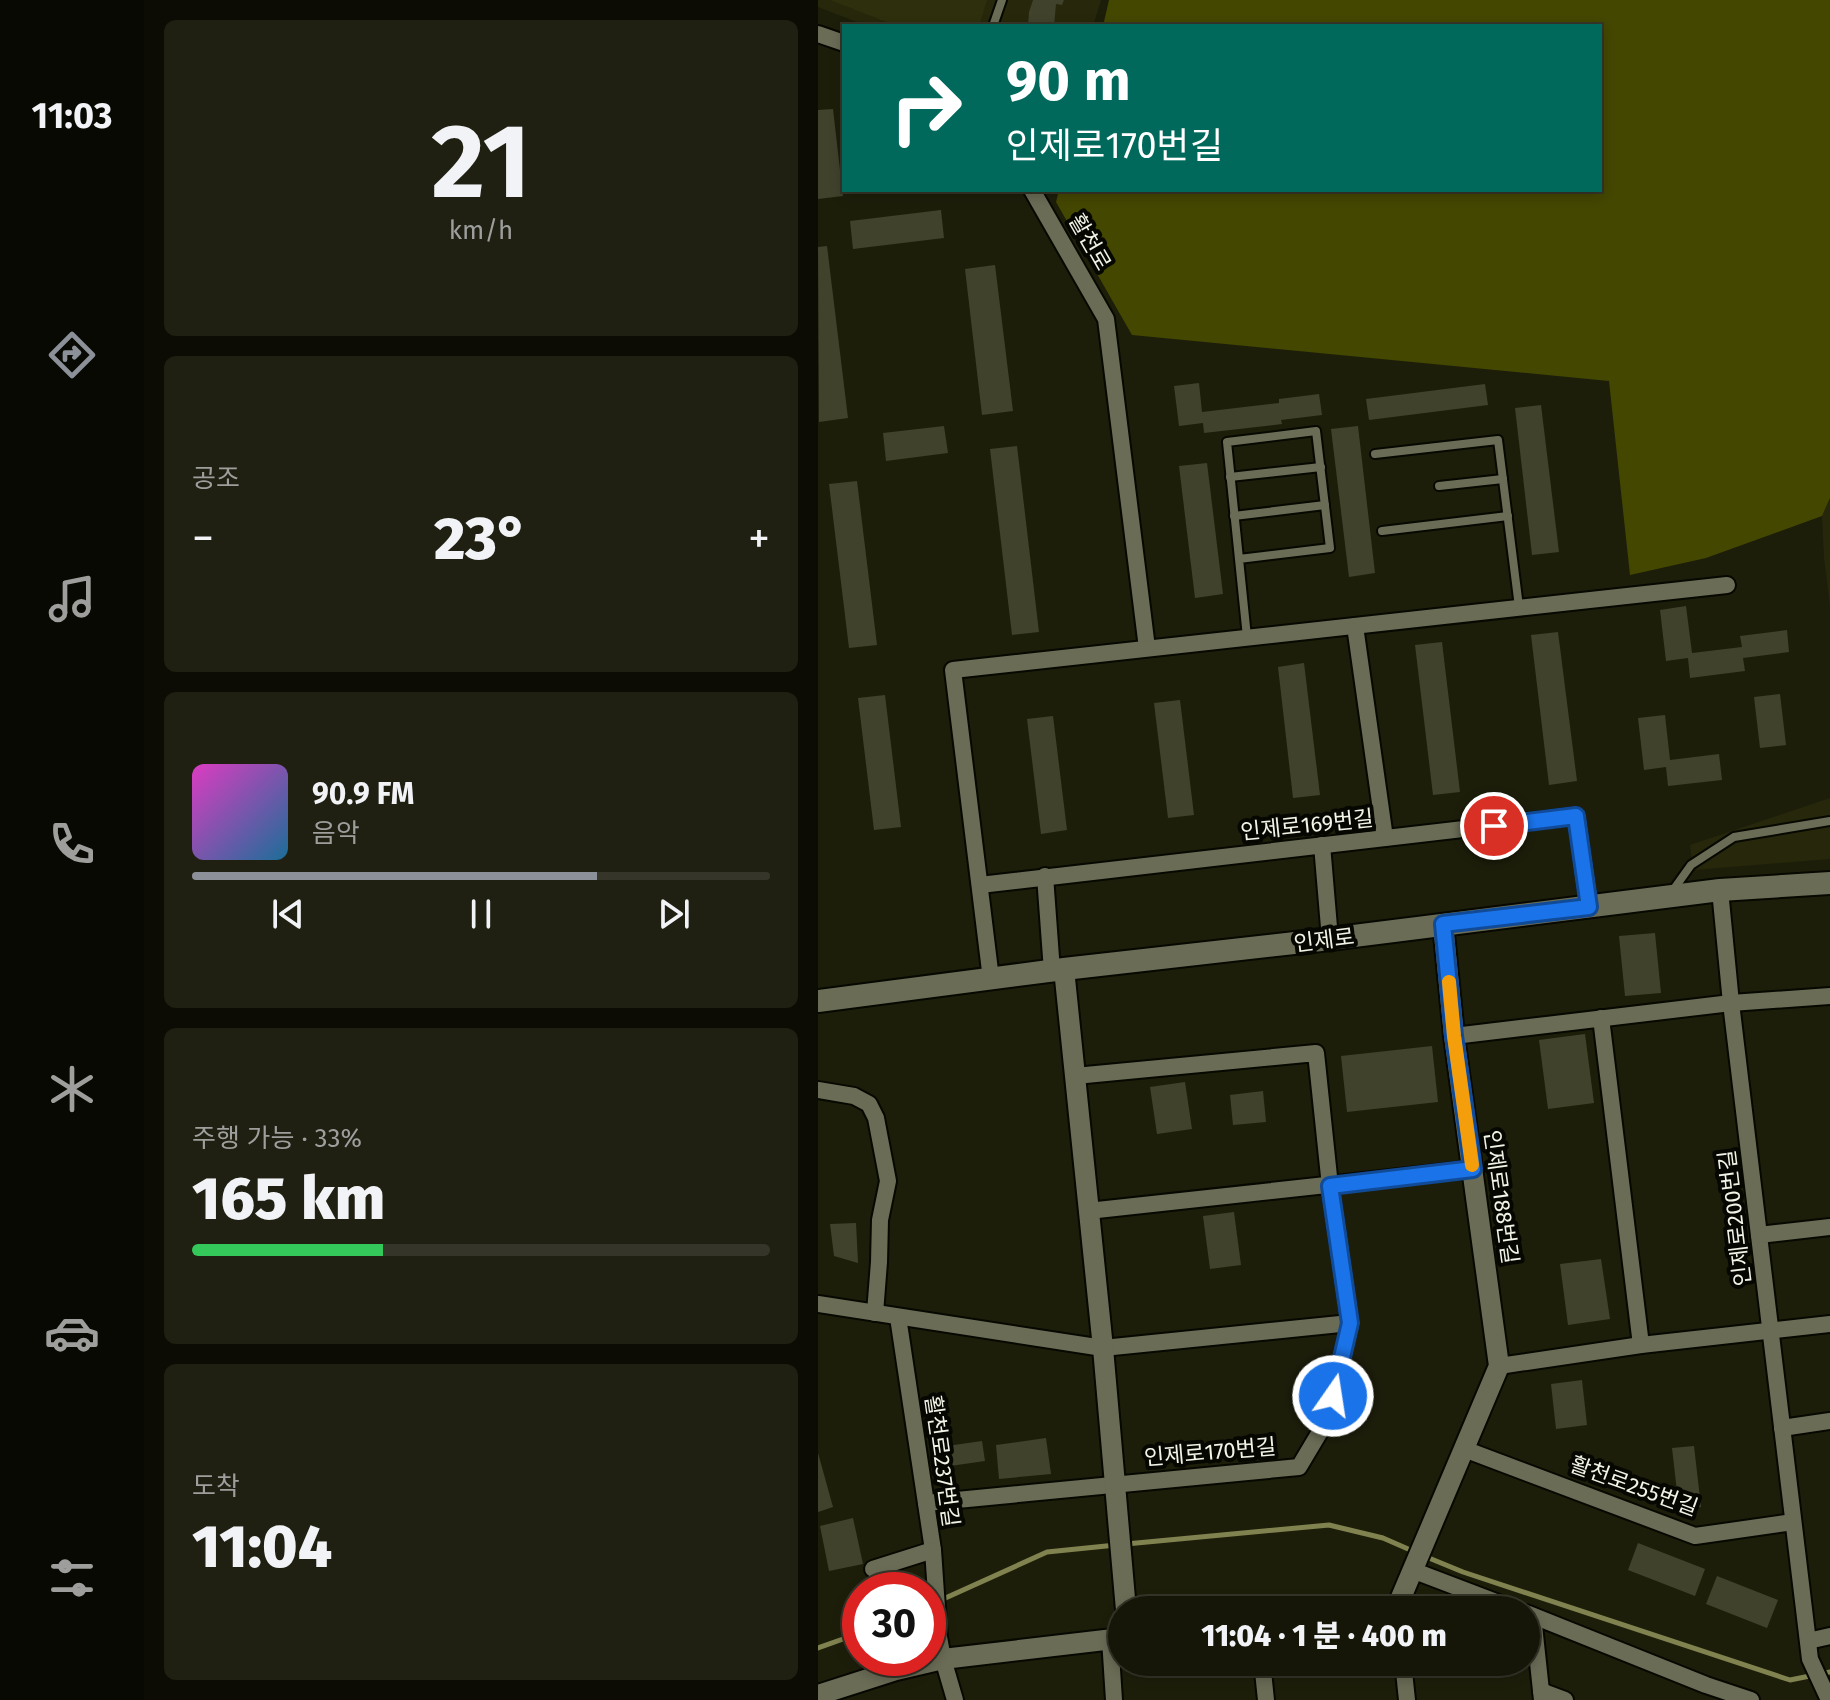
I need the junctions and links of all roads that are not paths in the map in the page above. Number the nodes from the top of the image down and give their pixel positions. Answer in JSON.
{"nodes":[{"id":1,"x":1002,"y":0,"type":"edge"},
{"id":2,"x":994,"y":24,"type":"edge"},
{"id":3,"x":818,"y":34,"type":"edge"},
{"id":4,"x":842,"y":42,"type":"edge"},
{"id":5,"x":1033,"y":192,"type":"edge"},
{"id":6,"x":1375,"y":454,"type":"dead end"},
{"id":7,"x":1321,"y":467,"type":"junction"},
{"id":8,"x":1230,"y":477,"type":"junction"},
{"id":9,"x":1503,"y":479,"type":"junction"},
{"id":10,"x":1439,"y":486,"type":"dead end"},
{"id":11,"x":1325,"y":505,"type":"junction"},
{"id":12,"x":1234,"y":516,"type":"junction"},
{"id":13,"x":1508,"y":516,"type":"junction"},
{"id":14,"x":1382,"y":531,"type":"dead end"},
{"id":15,"x":1239,"y":559,"type":"junction"},
{"id":16,"x":1727,"y":585,"type":"dead end"},
{"id":17,"x":1520,"y":608,"type":"junction"},
{"id":18,"x":1355,"y":626,"type":"junction"},
{"id":19,"x":1247,"y":637,"type":"junction"},
{"id":20,"x":1147,"y":648,"type":"junction"},
{"id":21,"x":1830,"y":821,"type":"edge"},
{"id":22,"x":1385,"y":838,"type":"junction"},
{"id":23,"x":1322,"y":845,"type":"junction"},
{"id":24,"x":1045,"y":876,"type":"junction"},
{"id":25,"x":1830,"y":883,"type":"edge"},
{"id":26,"x":980,"y":885,"type":"junction"},
{"id":27,"x":1720,"y":890,"type":"junction"},
{"id":28,"x":1668,"y":897,"type":"junction"},
{"id":29,"x":1589,"y":907,"type":"junction"},
{"id":30,"x":1443,"y":924,"type":"junction"},
{"id":31,"x":1330,"y":939,"type":"junction"},
{"id":32,"x":1058,"y":970,"type":"junction"},
{"id":33,"x":991,"y":979,"type":"junction"},
{"id":34,"x":1830,"y":998,"type":"edge"},
{"id":35,"x":818,"y":1001,"type":"edge"},
{"id":36,"x":1731,"y":1003,"type":"junction"},
{"id":37,"x":1601,"y":1018,"type":"junction"},
{"id":38,"x":1454,"y":1036,"type":"junction"},
{"id":39,"x":1075,"y":1076,"type":"junction"},
{"id":40,"x":818,"y":1090,"type":"edge"},
{"id":41,"x":1473,"y":1169,"type":"junction"},
{"id":42,"x":1330,"y":1186,"type":"junction"},
{"id":43,"x":1088,"y":1211,"type":"junction"},
{"id":44,"x":1830,"y":1227,"type":"edge"},
{"id":45,"x":1759,"y":1235,"type":"junction"},
{"id":46,"x":818,"y":1304,"type":"edge"},
{"id":47,"x":875,"y":1313,"type":"junction"},
{"id":48,"x":898,"y":1317,"type":"junction"},
{"id":49,"x":1350,"y":1323,"type":"junction"},
{"id":50,"x":1830,"y":1324,"type":"edge"},
{"id":51,"x":1770,"y":1330,"type":"junction"},
{"id":52,"x":1641,"y":1345,"type":"junction"},
{"id":53,"x":1103,"y":1348,"type":"junction"},
{"id":54,"x":1499,"y":1366,"type":"junction"},
{"id":55,"x":1830,"y":1421,"type":"edge"},
{"id":56,"x":1782,"y":1428,"type":"junction"},
{"id":57,"x":1464,"y":1449,"type":"junction"},
{"id":58,"x":1115,"y":1485,"type":"junction"},
{"id":59,"x":926,"y":1503,"type":"junction"},
{"id":60,"x":1793,"y":1522,"type":"junction"},
{"id":61,"x":933,"y":1550,"type":"junction"},
{"id":62,"x":1414,"y":1566,"type":"junction"},
{"id":63,"x":873,"y":1569,"type":"dead end"},
{"id":64,"x":934,"y":1572,"type":"edge"},
{"id":65,"x":1125,"y":1596,"type":"edge"},
{"id":66,"x":1402,"y":1596,"type":"edge"},
{"id":67,"x":1485,"y":1596,"type":"edge"},
{"id":68,"x":1540,"y":1619,"type":"edge"},
{"id":69,"x":1830,"y":1636,"type":"edge"},
{"id":70,"x":1108,"y":1639,"type":"edge"},
{"id":71,"x":1808,"y":1641,"type":"junction"},
{"id":72,"x":946,"y":1659,"type":"edge"},
{"id":73,"x":946,"y":1669,"type":"edge"},
{"id":74,"x":871,"y":1676,"type":"edge"},
{"id":75,"x":1115,"y":1676,"type":"edge"},
{"id":76,"x":1263,"y":1676,"type":"edge"},
{"id":77,"x":1404,"y":1676,"type":"edge"},
{"id":78,"x":1538,"y":1676,"type":"edge"},
{"id":79,"x":821,"y":1688,"type":"edge"},
{"id":80,"x":1542,"y":1696,"type":"edge"},
{"id":81,"x":1828,"y":1696,"type":"edge"},
{"id":82,"x":955,"y":1700,"type":"edge"},
{"id":83,"x":1114,"y":1700,"type":"edge"},
{"id":84,"x":1266,"y":1700,"type":"edge"},
{"id":85,"x":1407,"y":1700,"type":"edge"},
{"id":86,"x":1565,"y":1700,"type":"edge"},
{"id":87,"x":1751,"y":1700,"type":"edge"}],
"edges":[{"from":1,"to":2,"type":"lane"},
{"from":3,"to":4,"type":"street"},
{"from":5,"to":20,"type":"street","name":"활천로"},
{"from":6,"to":9,"type":"lane"},
{"from":7,"to":8,"type":"lane"},
{"from":7,"to":8,"type":"lane"},
{"from":7,"to":11,"type":"lane"},
{"from":8,"to":12,"type":"lane"},
{"from":9,"to":10,"type":"lane"},
{"from":9,"to":13,"type":"lane"},
{"from":11,"to":12,"type":"lane"},
{"from":11,"to":15,"type":"lane"},
{"from":12,"to":15,"type":"lane"},
{"from":13,"to":14,"type":"lane"},
{"from":13,"to":17,"type":"lane"},
{"from":15,"to":19,"type":"lane"},
{"from":16,"to":17,"type":"street"},
{"from":17,"to":18,"type":"street"},
{"from":18,"to":19,"type":"street"},
{"from":18,"to":22,"type":"street"},
{"from":19,"to":20,"type":"street"},
{"from":20,"to":26,"type":"street"},
{"from":21,"to":28,"type":"lane"},
{"from":22,"to":23,"type":"street","name":"인제로169번길"},
{"from":22,"to":29,"type":"street","name":"인제로169번길"},
{"from":23,"to":24,"type":"street","name":"인제로169번길"},
{"from":23,"to":31,"type":"street"},
{"from":24,"to":26,"type":"street","name":"인제로169번길"},
{"from":24,"to":32,"type":"street"},
{"from":25,"to":27,"type":"main road","name":"인제로"},
{"from":26,"to":33,"type":"street"},
{"from":27,"to":28,"type":"main road","name":"인제로"},
{"from":27,"to":36,"type":"street","name":"인제로200번길"},
{"from":28,"to":29,"type":"main road","name":"인제로"},
{"from":29,"to":30,"type":"main road","name":"인제로"},
{"from":30,"to":31,"type":"main road","name":"인제로"},
{"from":30,"to":38,"type":"street","name":"인제로188번길"},
{"from":31,"to":32,"type":"main road","name":"인제로"},
{"from":32,"to":33,"type":"main road","name":"인제로"},
{"from":32,"to":39,"type":"street","name":"인제로170번길"},
{"from":33,"to":35,"type":"main road","name":"인제로"},
{"from":34,"to":36,"type":"street"},
{"from":36,"to":37,"type":"street"},
{"from":36,"to":45,"type":"street","name":"인제로200번길"},
{"from":37,"to":38,"type":"street"},
{"from":37,"to":52,"type":"street"},
{"from":38,"to":41,"type":"street","name":"인제로188번길"},
{"from":39,"to":42,"type":"street","name":"인제로170번길"},
{"from":39,"to":43,"type":"street","name":"인제로170번길"},
{"from":40,"to":47,"type":"street"},
{"from":41,"to":42,"type":"street"},
{"from":41,"to":54,"type":"street","name":"인제로188번길"},
{"from":42,"to":43,"type":"street"},
{"from":42,"to":49,"type":"street","name":"인제로170번길"},
{"from":43,"to":53,"type":"street","name":"인제로170번길"},
{"from":44,"to":45,"type":"street"},
{"from":45,"to":51,"type":"street","name":"인제로200번길"},
{"from":46,"to":47,"type":"street"},
{"from":47,"to":48,"type":"street"},
{"from":48,"to":53,"type":"street"},
{"from":48,"to":59,"type":"street","name":"활천로237번길"},
{"from":49,"to":53,"type":"street"},
{"from":49,"to":58,"type":"street","name":"인제로170번길"},
{"from":50,"to":51,"type":"street"},
{"from":51,"to":52,"type":"street"},
{"from":51,"to":56,"type":"street","name":"인제로200번길"},
{"from":52,"to":54,"type":"street"},
{"from":53,"to":58,"type":"street","name":"인제로170번길"},
{"from":54,"to":57,"type":"street"},
{"from":55,"to":56,"type":"street"},
{"from":56,"to":60,"type":"street","name":"인제로200번길"},
{"from":57,"to":60,"type":"street","name":"활천로255번길"},
{"from":57,"to":62,"type":"street"},
{"from":58,"to":59,"type":"street"},
{"from":58,"to":65,"type":"street","name":"인제로170번길"},
{"from":59,"to":61,"type":"street","name":"활천로237번길"},
{"from":60,"to":71,"type":"street","name":"인제로200번길"},
{"from":61,"to":63,"type":"street","name":"활천로237번길"},
{"from":61,"to":64,"type":"street"},
{"from":62,"to":66,"type":"street"},
{"from":62,"to":67,"type":"street"},
{"from":68,"to":87,"type":"street"},
{"from":69,"to":71,"type":"street"},
{"from":70,"to":72,"type":"street"},
{"from":71,"to":81,"type":"street","name":"인제로200번길"},
{"from":73,"to":82,"type":"street"},
{"from":74,"to":79,"type":"street"},
{"from":75,"to":83,"type":"street"},
{"from":76,"to":84,"type":"street"},
{"from":77,"to":85,"type":"street"},
{"from":78,"to":80,"type":"street"},
{"from":80,"to":86,"type":"street"}]}
